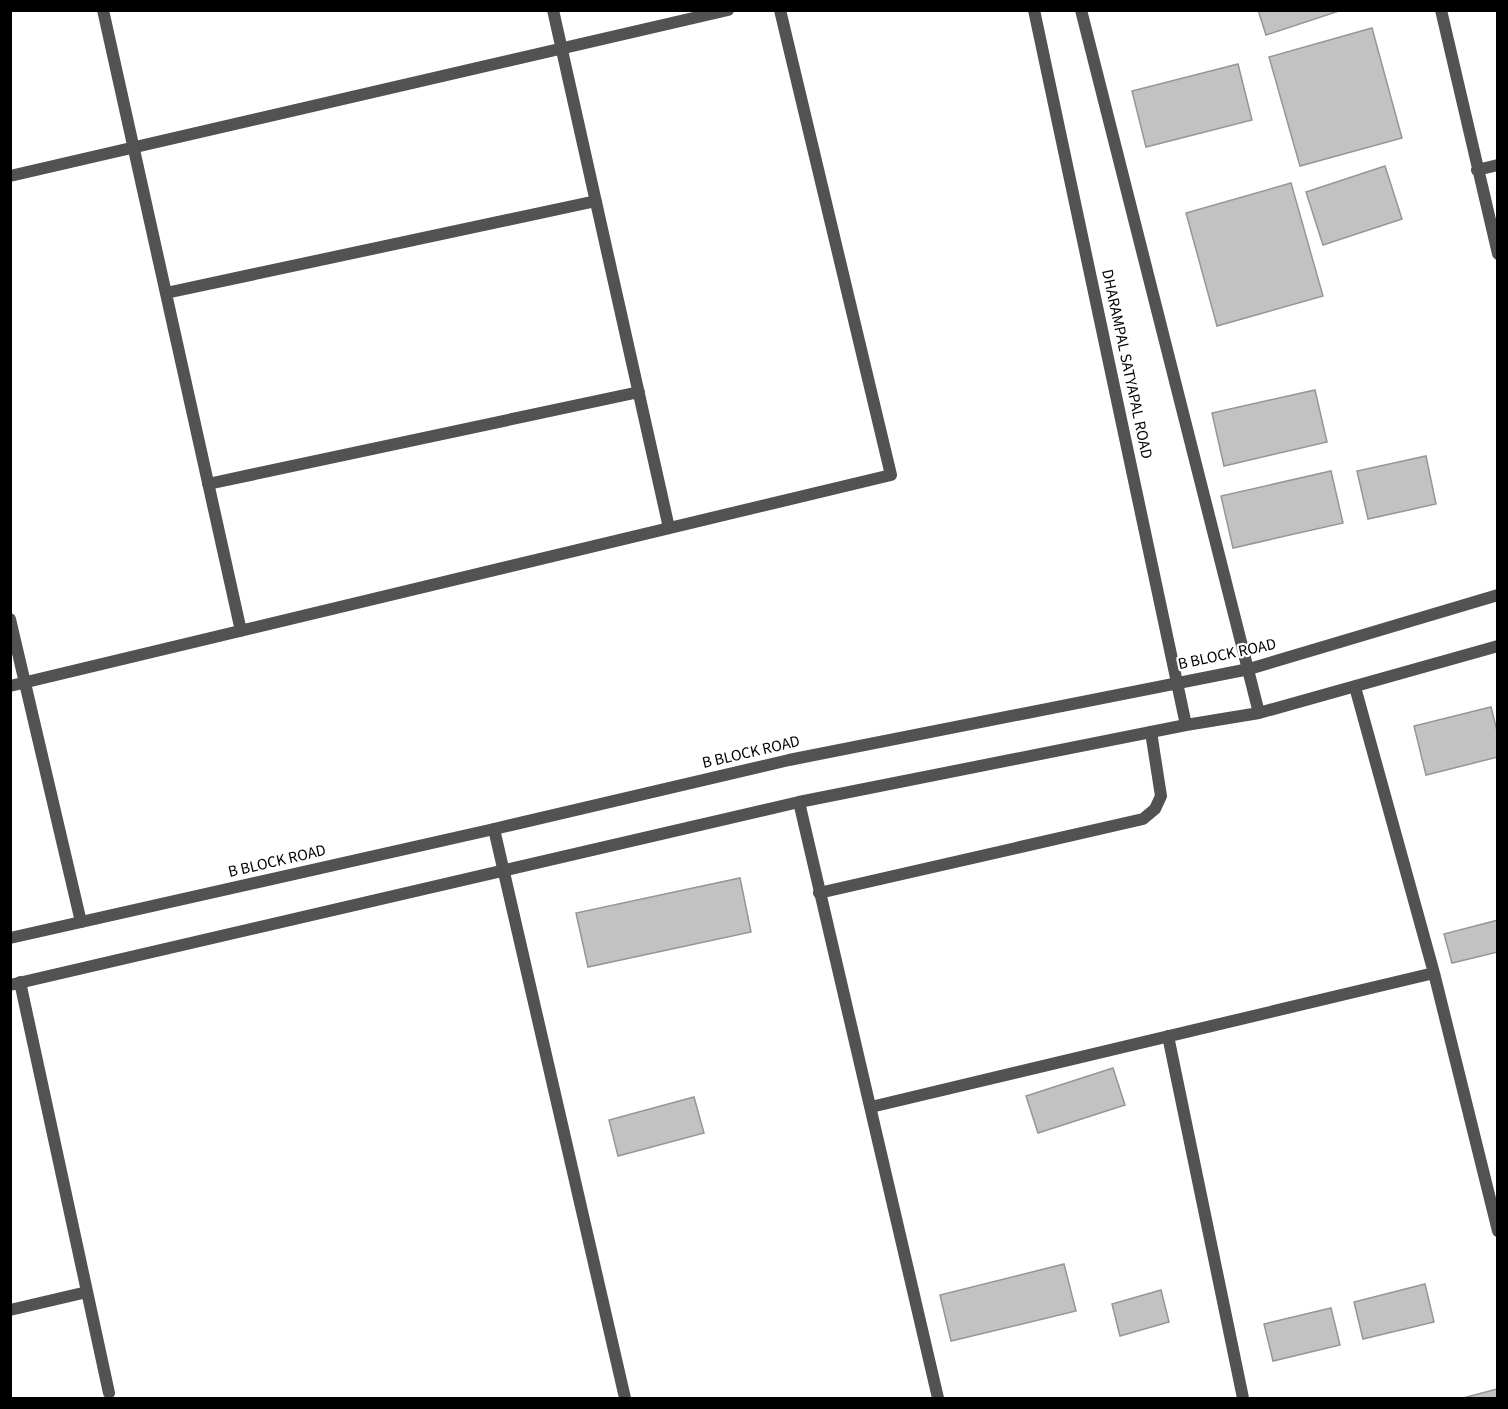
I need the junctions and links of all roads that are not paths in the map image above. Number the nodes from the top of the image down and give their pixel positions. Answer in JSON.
{"nodes":[{"id":1,"x":103,"y":10,"type":"edge"},
{"id":2,"x":553,"y":10,"type":"edge"},
{"id":3,"x":728,"y":10,"type":"edge"},
{"id":4,"x":780,"y":10,"type":"edge"},
{"id":5,"x":1034,"y":10,"type":"edge"},
{"id":6,"x":1081,"y":10,"type":"edge"},
{"id":7,"x":1441,"y":10,"type":"edge"},
{"id":8,"x":562,"y":49,"type":"junction"},
{"id":9,"x":133,"y":147,"type":"junction"},
{"id":10,"x":1497,"y":165,"type":"edge"},
{"id":11,"x":1477,"y":170,"type":"junction"},
{"id":12,"x":10,"y":176,"type":"edge"},
{"id":13,"x":596,"y":201,"type":"junction"},
{"id":14,"x":1497,"y":254,"type":"edge"},
{"id":15,"x":165,"y":293,"type":"junction"},
{"id":16,"x":639,"y":392,"type":"junction"},
{"id":17,"x":208,"y":484,"type":"junction"},
{"id":18,"x":669,"y":528,"type":"junction"},
{"id":19,"x":1497,"y":595,"type":"edge"},
{"id":20,"x":10,"y":620,"type":"edge"},
{"id":21,"x":241,"y":631,"type":"junction"},
{"id":22,"x":1497,"y":646,"type":"edge"},
{"id":23,"x":1249,"y":669,"type":"junction"},
{"id":24,"x":1178,"y":681,"type":"junction"},
{"id":25,"x":27,"y":682,"type":"junction"},
{"id":26,"x":10,"y":686,"type":"edge"},
{"id":27,"x":1355,"y":687,"type":"junction"},
{"id":28,"x":1259,"y":713,"type":"junction"},
{"id":29,"x":1186,"y":725,"type":"junction"},
{"id":30,"x":1151,"y":732,"type":"junction"},
{"id":31,"x":799,"y":802,"type":"junction"},
{"id":32,"x":494,"y":829,"type":"junction"},
{"id":33,"x":503,"y":871,"type":"junction"},
{"id":34,"x":819,"y":893,"type":"junction"},
{"id":35,"x":81,"y":922,"type":"junction"},
{"id":36,"x":10,"y":938,"type":"edge"},
{"id":37,"x":1434,"y":973,"type":"junction"},
{"id":38,"x":15,"y":983,"type":"edge"},
{"id":39,"x":1168,"y":1036,"type":"junction"},
{"id":40,"x":871,"y":1107,"type":"junction"},
{"id":41,"x":1497,"y":1231,"type":"edge"},
{"id":42,"x":87,"y":1292,"type":"junction"},
{"id":43,"x":10,"y":1310,"type":"edge"},
{"id":44,"x":109,"y":1394,"type":"dead end"},
{"id":45,"x":625,"y":1398,"type":"edge"},
{"id":46,"x":938,"y":1398,"type":"edge"},
{"id":47,"x":1243,"y":1398,"type":"edge"}],
"edges":[{"from":1,"to":9,"type":"street"},
{"from":2,"to":8,"type":"street"},
{"from":3,"to":8,"type":"street"},
{"from":4,"to":18,"type":"street"},
{"from":5,"to":24,"type":"street","name":"DHARAMPAL SATYAPAL ROAD"},
{"from":6,"to":23,"type":"street"},
{"from":7,"to":11,"type":"street"},
{"from":8,"to":9,"type":"street"},
{"from":8,"to":13,"type":"street"},
{"from":9,"to":12,"type":"street"},
{"from":9,"to":15,"type":"street"},
{"from":10,"to":11,"type":"street"},
{"from":11,"to":14,"type":"street"},
{"from":13,"to":15,"type":"street"},
{"from":13,"to":16,"type":"street"},
{"from":15,"to":17,"type":"street"},
{"from":16,"to":17,"type":"street"},
{"from":16,"to":18,"type":"street"},
{"from":17,"to":21,"type":"street"},
{"from":18,"to":21,"type":"street"},
{"from":19,"to":23,"type":"street","name":"B BLOCK ROAD"},
{"from":20,"to":25,"type":"street"},
{"from":21,"to":25,"type":"street"},
{"from":22,"to":27,"type":"street"},
{"from":23,"to":24,"type":"street","name":"B BLOCK ROAD"},
{"from":23,"to":28,"type":"street"},
{"from":24,"to":29,"type":"street","name":"DHARAMPAL SATYAPAL ROAD"},
{"from":24,"to":32,"type":"street","name":"B BLOCK ROAD"},
{"from":25,"to":26,"type":"street"},
{"from":25,"to":35,"type":"street"},
{"from":27,"to":28,"type":"street"},
{"from":27,"to":37,"type":"street"},
{"from":28,"to":29,"type":"street"},
{"from":29,"to":30,"type":"street"},
{"from":30,"to":31,"type":"street"},
{"from":30,"to":34,"type":"street"},
{"from":31,"to":33,"type":"street"},
{"from":31,"to":34,"type":"street"},
{"from":32,"to":33,"type":"street"},
{"from":32,"to":35,"type":"street","name":"B BLOCK ROAD"},
{"from":33,"to":38,"type":"street"},
{"from":33,"to":45,"type":"street"},
{"from":34,"to":40,"type":"street"},
{"from":35,"to":36,"type":"street","name":"B BLOCK ROAD"},
{"from":37,"to":39,"type":"street"},
{"from":37,"to":41,"type":"street"},
{"from":38,"to":42,"type":"street"},
{"from":39,"to":40,"type":"street"},
{"from":39,"to":47,"type":"street"},
{"from":40,"to":46,"type":"street"},
{"from":42,"to":43,"type":"street"},
{"from":42,"to":44,"type":"street"}]}
